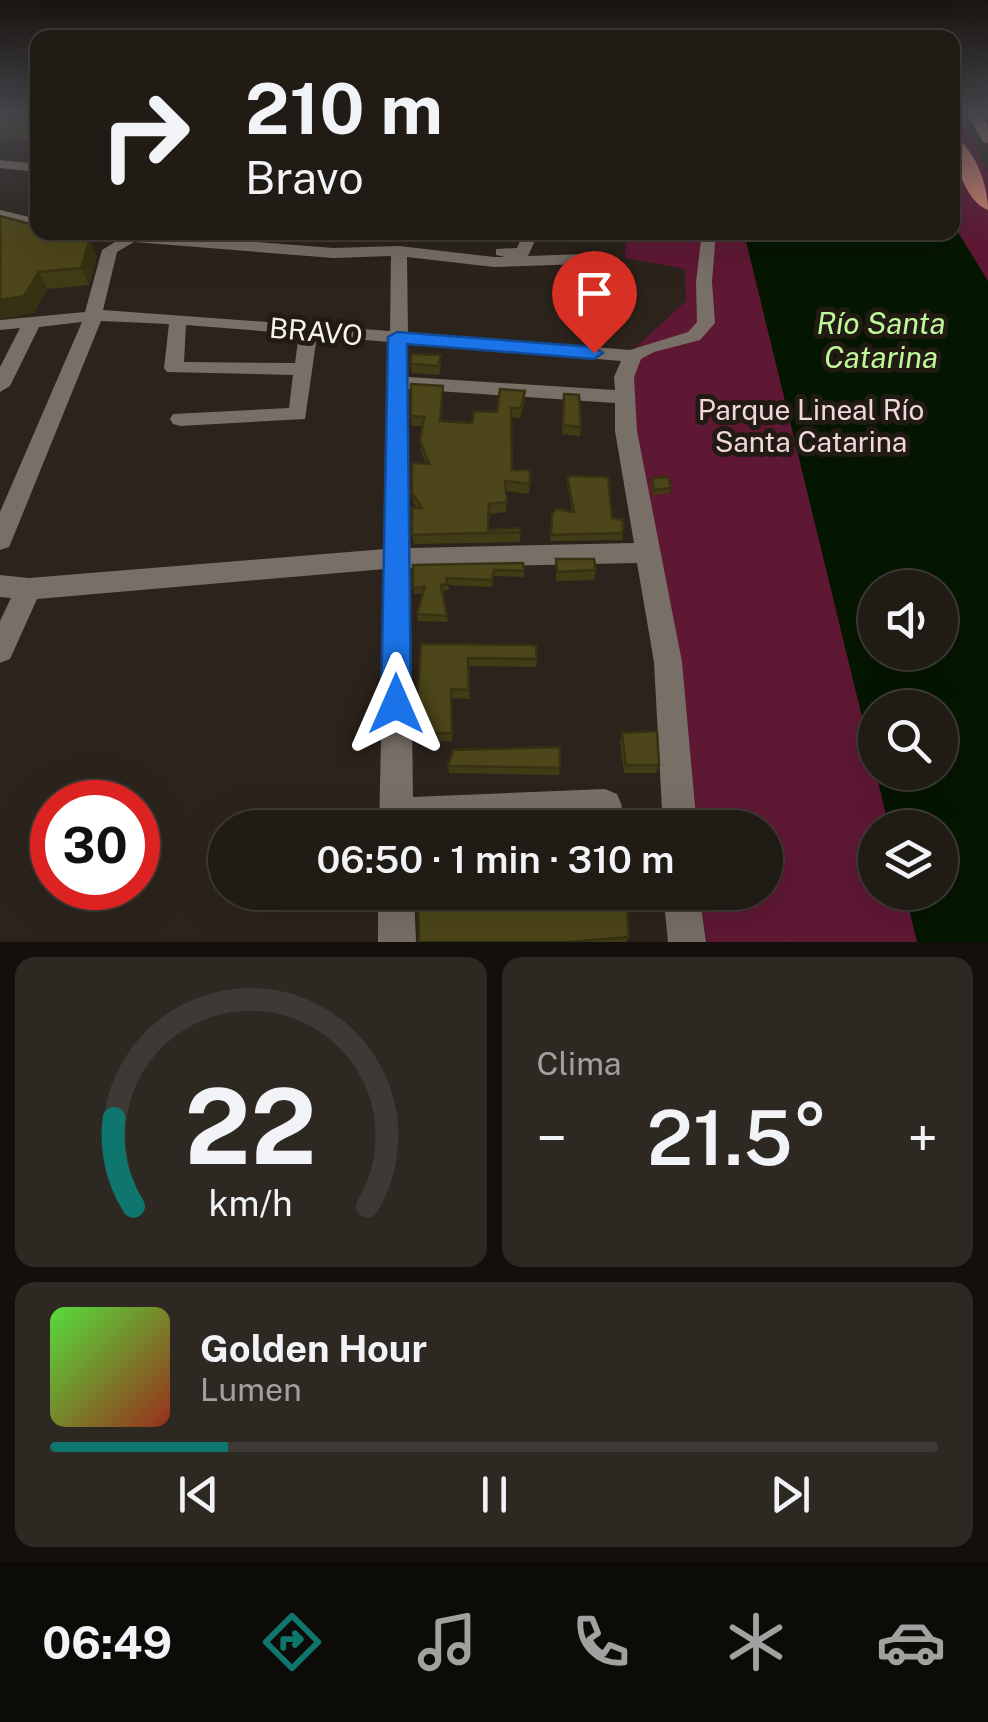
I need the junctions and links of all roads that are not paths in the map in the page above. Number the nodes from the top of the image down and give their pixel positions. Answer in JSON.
{"nodes":[{"id":1,"x":961,"y":156,"type":"edge"},
{"id":2,"x":0,"y":164,"type":"edge"},
{"id":3,"x":30,"y":167,"type":"edge"},
{"id":4,"x":960,"y":181,"type":"edge"},
{"id":5,"x":988,"y":204,"type":"edge"},
{"id":6,"x":4,"y":209,"type":"edge"},
{"id":7,"x":30,"y":220,"type":"edge"},
{"id":8,"x":0,"y":222,"type":"edge"},
{"id":9,"x":988,"y":227,"type":"edge"},
{"id":10,"x":30,"y":230,"type":"edge"},
{"id":11,"x":168,"y":240,"type":"edge"},
{"id":12,"x":334,"y":240,"type":"edge"},
{"id":13,"x":528,"y":240,"type":"edge"},
{"id":14,"x":708,"y":240,"type":"edge"},
{"id":15,"x":104,"y":243,"type":"edge"},
{"id":16,"x":398,"y":251,"type":"junction"},
{"id":17,"x":584,"y":260,"type":"dead end"},
{"id":18,"x":94,"y":315,"type":"junction"},
{"id":19,"x":178,"y":320,"type":"junction"},
{"id":20,"x":32,"y":322,"type":"junction"},
{"id":21,"x":0,"y":325,"type":"edge"},
{"id":22,"x":309,"y":330,"type":"junction"},
{"id":23,"x":397,"y":337,"type":"junction"},
{"id":24,"x":8,"y":355,"type":"edge"},
{"id":25,"x":633,"y":356,"type":"junction"},
{"id":26,"x":304,"y":369,"type":"junction"},
{"id":27,"x":398,"y":382,"type":"junction"},
{"id":28,"x":0,"y":386,"type":"edge"},
{"id":29,"x":624,"y":397,"type":"junction"},
{"id":30,"x":180,"y":419,"type":"dead end"},
{"id":31,"x":0,"y":540,"type":"edge"},
{"id":32,"x":650,"y":553,"type":"junction"},
{"id":33,"x":396,"y":558,"type":"junction"},
{"id":34,"x":0,"y":586,"type":"edge"},
{"id":35,"x":29,"y":589,"type":"junction"},
{"id":36,"x":0,"y":650,"type":"edge"},
{"id":37,"x":605,"y":806,"type":"dead end"},
{"id":38,"x":396,"y":810,"type":"edge"},
{"id":39,"x":549,"y":810,"type":"edge"},
{"id":40,"x":679,"y":810,"type":"edge"},
{"id":41,"x":396,"y":910,"type":"edge"},
{"id":42,"x":683,"y":910,"type":"edge"},
{"id":43,"x":396,"y":942,"type":"edge"},
{"id":44,"x":687,"y":942,"type":"edge"}],
"edges":[{"from":1,"to":5,"type":"highway"},
{"from":2,"to":3,"type":"street"},
{"from":4,"to":9,"type":"highway"},
{"from":6,"to":7,"type":"street"},
{"from":8,"to":10,"type":"street"},
{"from":11,"to":16,"type":"street"},
{"from":12,"to":13,"type":"street"},
{"from":14,"to":25,"type":"street","name":"BRAVO"},
{"from":15,"to":18,"type":"street"},
{"from":16,"to":17,"type":"street"},
{"from":16,"to":23,"type":"street"},
{"from":18,"to":19,"type":"street","name":"BRAVO"},
{"from":18,"to":20,"type":"street","name":"BRAVO"},
{"from":18,"to":31,"type":"street"},
{"from":19,"to":22,"type":"street","name":"BRAVO"},
{"from":19,"to":26,"type":"street"},
{"from":20,"to":21,"type":"street","name":"BRAVO"},
{"from":20,"to":24,"type":"street"},
{"from":22,"to":23,"type":"street","name":"BRAVO"},
{"from":22,"to":26,"type":"street"},
{"from":23,"to":25,"type":"street","name":"BRAVO"},
{"from":23,"to":27,"type":"street"},
{"from":24,"to":28,"type":"street"},
{"from":25,"to":29,"type":"street"},
{"from":26,"to":30,"type":"street"},
{"from":27,"to":29,"type":"street"},
{"from":27,"to":33,"type":"street"},
{"from":29,"to":32,"type":"street"},
{"from":32,"to":33,"type":"street"},
{"from":32,"to":40,"type":"street"},
{"from":33,"to":35,"type":"street"},
{"from":33,"to":38,"type":"street"},
{"from":34,"to":35,"type":"street"},
{"from":35,"to":36,"type":"street"},
{"from":37,"to":39,"type":"street"},
{"from":41,"to":43,"type":"street"},
{"from":42,"to":44,"type":"street"}]}
